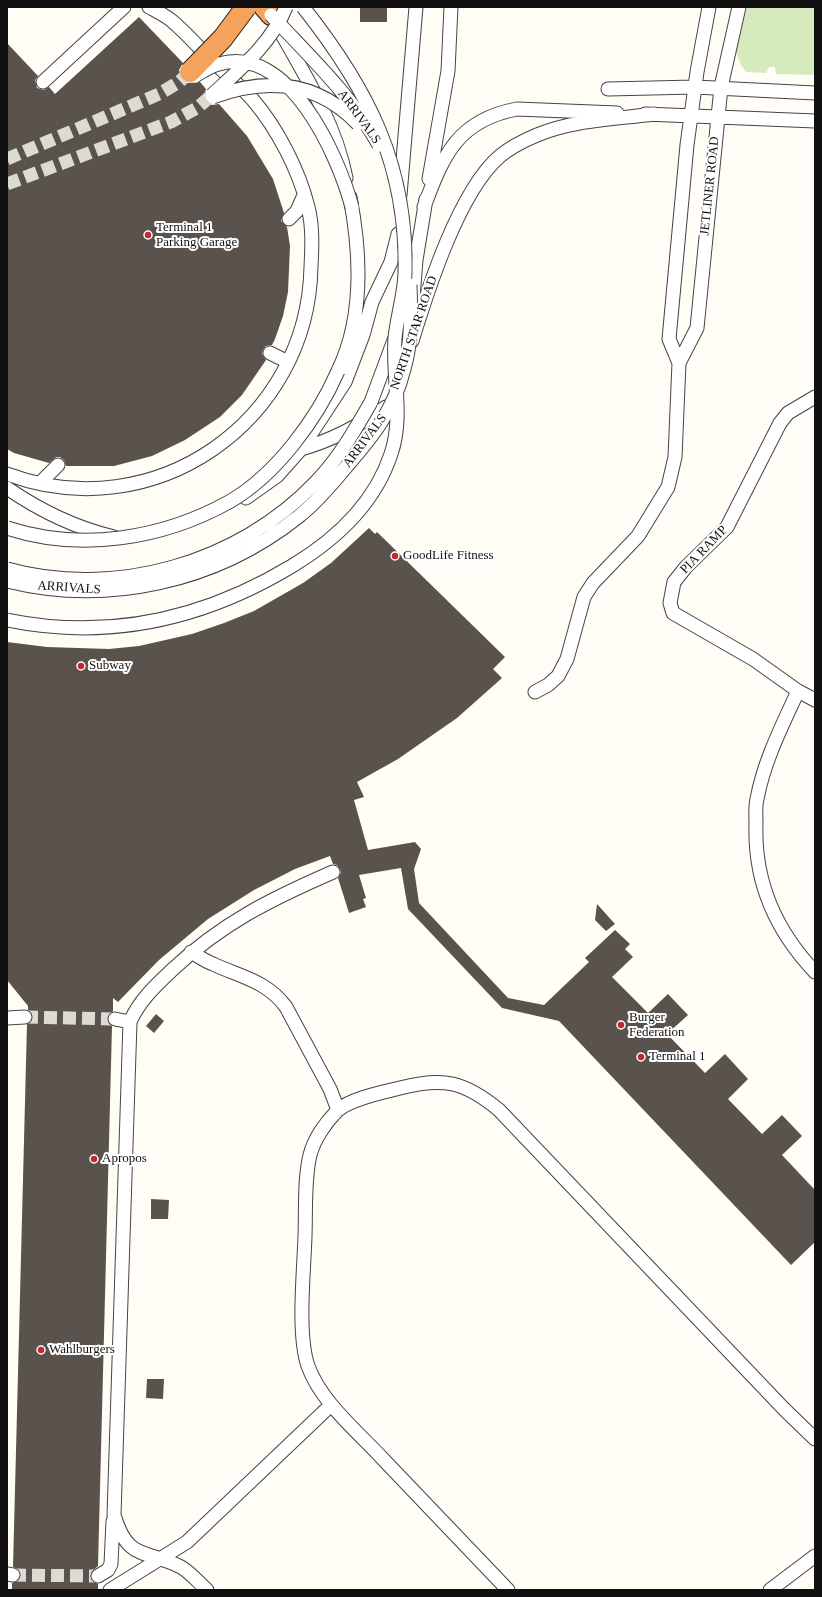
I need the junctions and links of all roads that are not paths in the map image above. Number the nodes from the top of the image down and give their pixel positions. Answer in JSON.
{"nodes":[{"id":1,"x":124,"y":7,"type":"edge"},
{"id":2,"x":149,"y":7,"type":"edge"},
{"id":3,"x":246,"y":7,"type":"edge"},
{"id":4,"x":303,"y":7,"type":"edge"},
{"id":5,"x":416,"y":7,"type":"edge"},
{"id":6,"x":420,"y":7,"type":"edge"},
{"id":7,"x":451,"y":7,"type":"edge"},
{"id":8,"x":709,"y":7,"type":"edge"},
{"id":9,"x":739,"y":7,"type":"edge"},
{"id":10,"x":274,"y":10,"type":"edge"},
{"id":11,"x":416,"y":22,"type":"junction"},
{"id":12,"x":193,"y":74,"type":"joint"},
{"id":13,"x":44,"y":82,"type":"dead end"},
{"id":14,"x":695,"y":87,"type":"junction"},
{"id":15,"x":720,"y":88,"type":"junction"},
{"id":16,"x":608,"y":89,"type":"dead end"},
{"id":17,"x":815,"y":93,"type":"edge"},
{"id":18,"x":654,"y":114,"type":"junction"},
{"id":19,"x":691,"y":116,"type":"junction"},
{"id":20,"x":717,"y":116,"type":"junction"},
{"id":21,"x":815,"y":121,"type":"edge"},
{"id":22,"x":304,"y":195,"type":"junction"},
{"id":23,"x":400,"y":203,"type":"junction"},
{"id":24,"x":352,"y":207,"type":"junction"},
{"id":25,"x":424,"y":207,"type":"junction"},
{"id":26,"x":289,"y":219,"type":"dead end"},
{"id":27,"x":398,"y":234,"type":"junction"},
{"id":28,"x":412,"y":316,"type":"junction"},
{"id":29,"x":395,"y":338,"type":"junction"},
{"id":30,"x":270,"y":353,"type":"dead end"},
{"id":31,"x":288,"y":362,"type":"junction"},
{"id":32,"x":679,"y":363,"type":"junction"},
{"id":33,"x":404,"y":364,"type":"junction"},
{"id":34,"x":815,"y":397,"type":"edge"},
{"id":35,"x":386,"y":407,"type":"junction"},
{"id":36,"x":301,"y":449,"type":"junction"},
{"id":37,"x":58,"y":465,"type":"dead end"},
{"id":38,"x":7,"y":474,"type":"edge"},
{"id":39,"x":40,"y":483,"type":"junction"},
{"id":40,"x":7,"y":488,"type":"edge"},
{"id":41,"x":7,"y":528,"type":"edge"},
{"id":42,"x":7,"y":533,"type":"edge"},
{"id":43,"x":129,"y":540,"type":"junction"},
{"id":44,"x":7,"y":570,"type":"edge"},
{"id":45,"x":7,"y":580,"type":"edge"},
{"id":46,"x":7,"y":620,"type":"edge"},
{"id":47,"x":798,"y":691,"type":"junction"},
{"id":48,"x":535,"y":692,"type":"dead end"},
{"id":49,"x":815,"y":700,"type":"edge"},
{"id":50,"x":332,"y":872,"type":"dead end"},
{"id":51,"x":191,"y":952,"type":"junction"},
{"id":52,"x":815,"y":972,"type":"edge"},
{"id":53,"x":25,"y":1017,"type":"tunnel mouth"},
{"id":54,"x":7,"y":1018,"type":"edge"},
{"id":55,"x":115,"y":1019,"type":"tunnel mouth"},
{"id":56,"x":130,"y":1022,"type":"junction"},
{"id":57,"x":338,"y":1110,"type":"junction"},
{"id":58,"x":331,"y":1405,"type":"junction"},
{"id":59,"x":815,"y":1439,"type":"edge"},
{"id":60,"x":114,"y":1515,"type":"junction"},
{"id":61,"x":815,"y":1556,"type":"edge"},
{"id":62,"x":158,"y":1559,"type":"junction"},
{"id":63,"x":98,"y":1576,"type":"dead end"},
{"id":64,"x":110,"y":1590,"type":"edge"},
{"id":65,"x":207,"y":1590,"type":"edge"},
{"id":66,"x":508,"y":1590,"type":"edge"},
{"id":67,"x":770,"y":1590,"type":"edge"}],
"edges":[{"from":1,"to":13,"type":"street"},
{"from":2,"to":22,"type":"street"},
{"from":3,"to":12,"type":"highway","bridge":true},
{"from":4,"to":23,"type":"street","bridge":true},
{"from":5,"to":11,"type":"street"},
{"from":6,"to":11,"type":"street"},
{"from":7,"to":25,"type":"street"},
{"from":8,"to":14,"type":"street","name":"JETLINER ROAD"},
{"from":9,"to":15,"type":"street","name":"JETLINER ROAD"},
{"from":10,"to":23,"type":"street","bridge":true},
{"from":10,"to":24,"type":"street","bridge":true},
{"from":10,"to":28,"type":"street","name":"ARRIVALS","bridge":true},
{"from":11,"to":27,"type":"street"},
{"from":12,"to":24,"type":"street","bridge":true},
{"from":14,"to":15,"type":"street"},
{"from":14,"to":16,"type":"street"},
{"from":14,"to":19,"type":"street","name":"JETLINER ROAD"},
{"from":15,"to":17,"type":"street"},
{"from":15,"to":20,"type":"street","name":"JETLINER ROAD"},
{"from":18,"to":19,"type":"street"},
{"from":18,"to":25,"type":"street"},
{"from":18,"to":33,"type":"street","name":"NORTH STAR ROAD"},
{"from":19,"to":20,"type":"street"},
{"from":19,"to":32,"type":"street","name":"JETLINER ROAD"},
{"from":20,"to":21,"type":"street"},
{"from":20,"to":32,"type":"street","name":"JETLINER ROAD"},
{"from":22,"to":26,"type":"street"},
{"from":22,"to":31,"type":"street"},
{"from":23,"to":29,"type":"street","bridge":true},
{"from":24,"to":41,"type":"street","bridge":true},
{"from":25,"to":28,"type":"street","bridge":true},
{"from":27,"to":33,"type":"street"},
{"from":27,"to":36,"type":"street"},
{"from":28,"to":45,"type":"street","name":"ARRIVALS","bridge":true},
{"from":29,"to":44,"type":"street","bridge":true},
{"from":29,"to":46,"type":"street","bridge":true},
{"from":30,"to":31,"type":"street"},
{"from":31,"to":39,"type":"street"},
{"from":32,"to":48,"type":"street","name":"JETLINER ROAD"},
{"from":33,"to":35,"type":"street","name":"NORTH STAR ROAD"},
{"from":34,"to":47,"type":"street","name":"PIA RAMP"},
{"from":35,"to":36,"type":"street"},
{"from":35,"to":45,"type":"street","name":"NORTH STAR ROAD"},
{"from":36,"to":43,"type":"street"},
{"from":37,"to":39,"type":"street"},
{"from":38,"to":39,"type":"street"},
{"from":40,"to":43,"type":"street"},
{"from":42,"to":43,"type":"street"},
{"from":47,"to":49,"type":"street","name":"PIA RAMP"},
{"from":47,"to":52,"type":"street"},
{"from":50,"to":51,"type":"street"},
{"from":51,"to":56,"type":"street"},
{"from":51,"to":57,"type":"street"},
{"from":53,"to":54,"type":"street"},
{"from":55,"to":56,"type":"street"},
{"from":56,"to":60,"type":"street"},
{"from":57,"to":58,"type":"street"},
{"from":57,"to":59,"type":"street"},
{"from":58,"to":62,"type":"street"},
{"from":58,"to":66,"type":"street"},
{"from":60,"to":62,"type":"street"},
{"from":60,"to":63,"type":"street"},
{"from":61,"to":67,"type":"street"},
{"from":62,"to":64,"type":"street"},
{"from":62,"to":65,"type":"street"}]}
